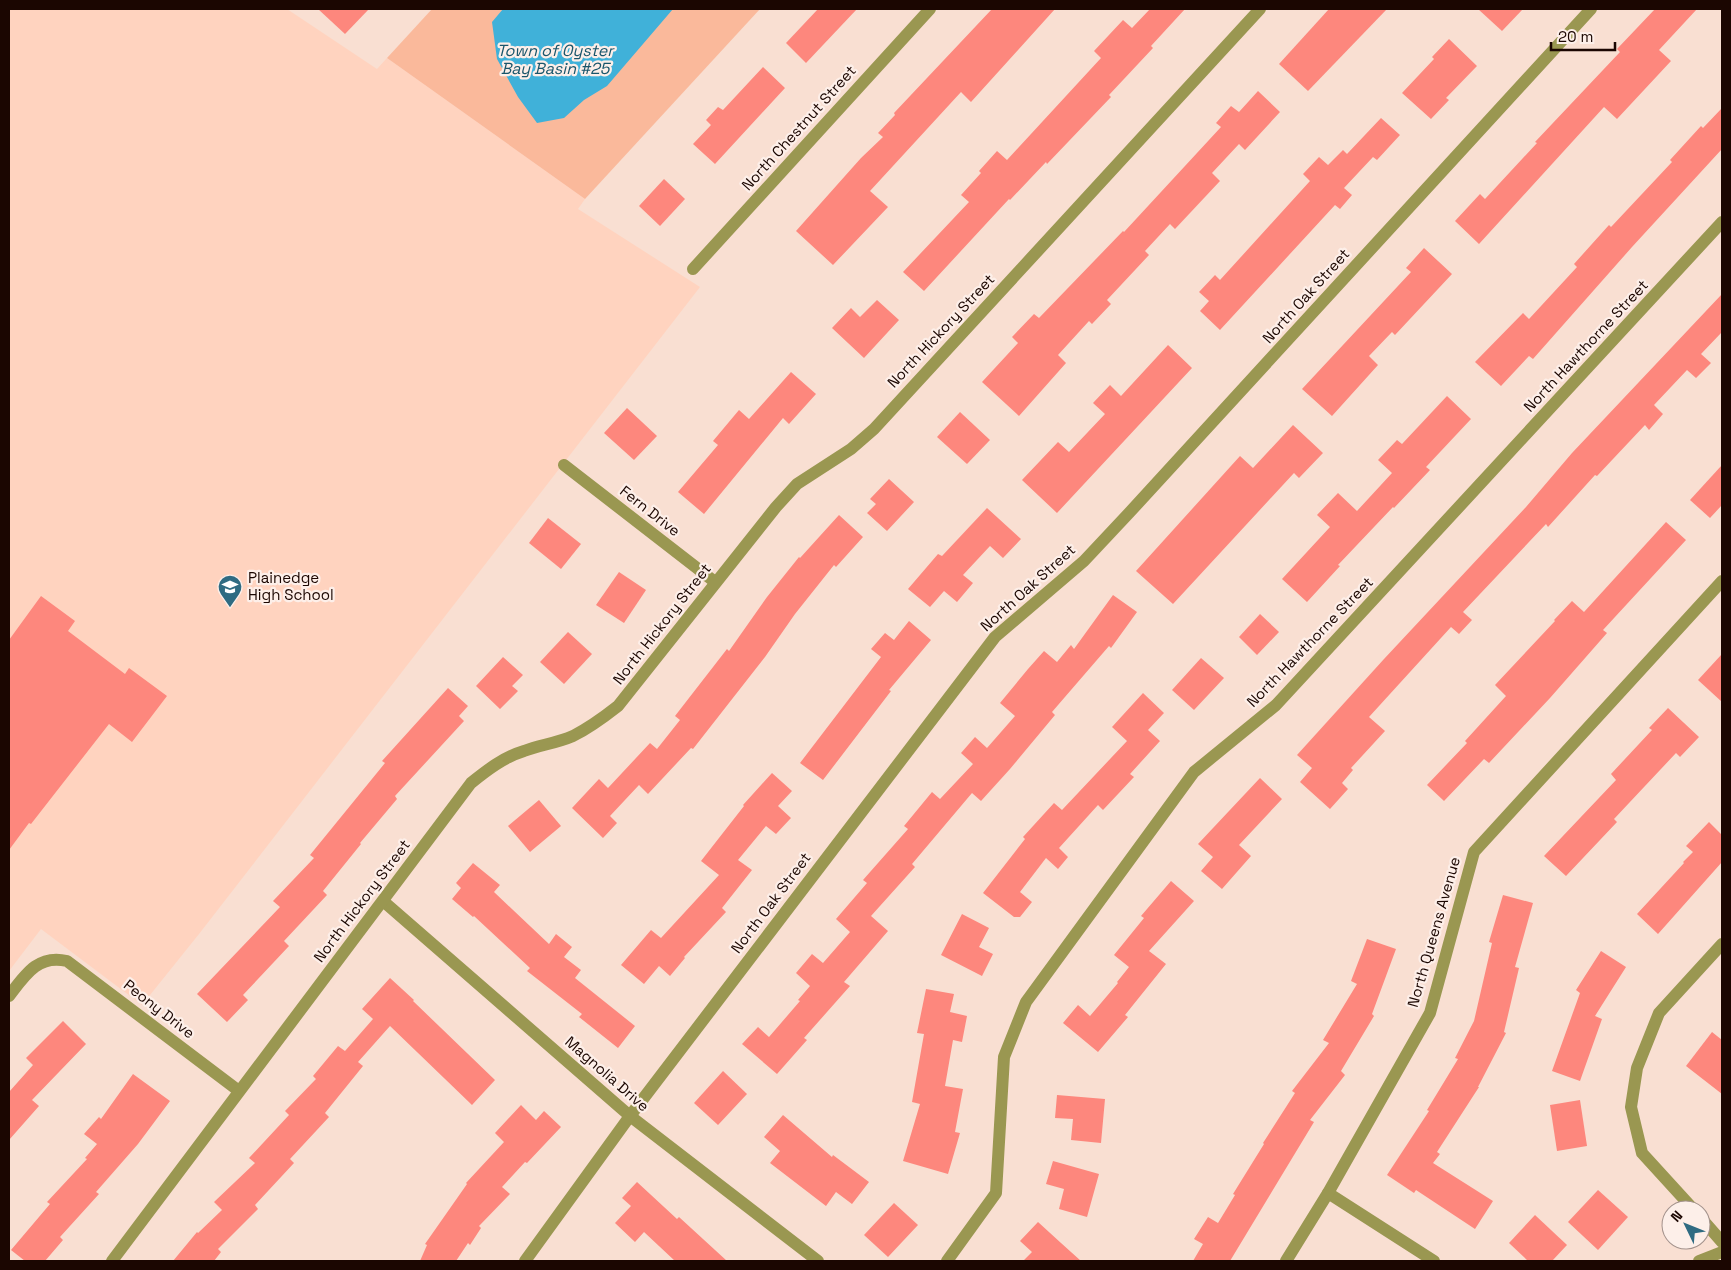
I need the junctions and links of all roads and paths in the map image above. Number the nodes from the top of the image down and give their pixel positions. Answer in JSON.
{"nodes":[{"id":1,"x":930,"y":9,"type":"edge"},
{"id":2,"x":1260,"y":9,"type":"edge"},
{"id":3,"x":1591,"y":9,"type":"edge"},
{"id":4,"x":1722,"y":222,"type":"edge"},
{"id":5,"x":693,"y":269,"type":"dead end"},
{"id":6,"x":564,"y":465,"type":"dead end"},
{"id":7,"x":715,"y":582,"type":"junction"},
{"id":8,"x":1722,"y":582,"type":"edge"},
{"id":9,"x":383,"y":901,"type":"junction"},
{"id":10,"x":1722,"y":944,"type":"edge"},
{"id":11,"x":9,"y":996,"type":"edge"},
{"id":12,"x":239,"y":1092,"type":"junction"},
{"id":13,"x":630,"y":1116,"type":"junction"},
{"id":14,"x":1328,"y":1193,"type":"junction"},
{"id":15,"x":1685,"y":1200,"type":"edge"},
{"id":16,"x":1711,"y":1229,"type":"edge"},
{"id":17,"x":1722,"y":1242,"type":"edge"},
{"id":18,"x":1722,"y":1252,"type":"edge"},
{"id":19,"x":112,"y":1261,"type":"edge"},
{"id":20,"x":525,"y":1261,"type":"edge"},
{"id":21,"x":818,"y":1261,"type":"edge"},
{"id":22,"x":947,"y":1261,"type":"edge"},
{"id":23,"x":1286,"y":1261,"type":"edge"},
{"id":24,"x":1434,"y":1261,"type":"edge"},
{"id":25,"x":1699,"y":1261,"type":"edge"}],
"edges":[{"from":1,"to":5,"type":"street","name":"North Chestnut Street"},
{"from":2,"to":7,"type":"street","name":"North Hickory Street"},
{"from":3,"to":13,"type":"street","name":"North Oak Street"},
{"from":4,"to":22,"type":"street","name":"North Hawthorne Street"},
{"from":6,"to":7,"type":"street","name":"Fern Drive"},
{"from":7,"to":9,"type":"street","name":"North Hickory Street"},
{"from":8,"to":14,"type":"street","name":"North Queens Avenue"},
{"from":9,"to":12,"type":"street","name":"North Hickory Street"},
{"from":9,"to":13,"type":"street","name":"Magnolia Drive"},
{"from":10,"to":15,"type":"street"},
{"from":11,"to":12,"type":"street","name":"Peony Drive"},
{"from":12,"to":19,"type":"street","name":"North Hickory Street"},
{"from":13,"to":20,"type":"street","name":"North Oak Street"},
{"from":13,"to":21,"type":"street","name":"Magnolia Drive"},
{"from":14,"to":23,"type":"street","name":"North Queens Avenue"},
{"from":14,"to":24,"type":"street"},
{"from":16,"to":17,"type":"street"},
{"from":18,"to":25,"type":"street"}]}
